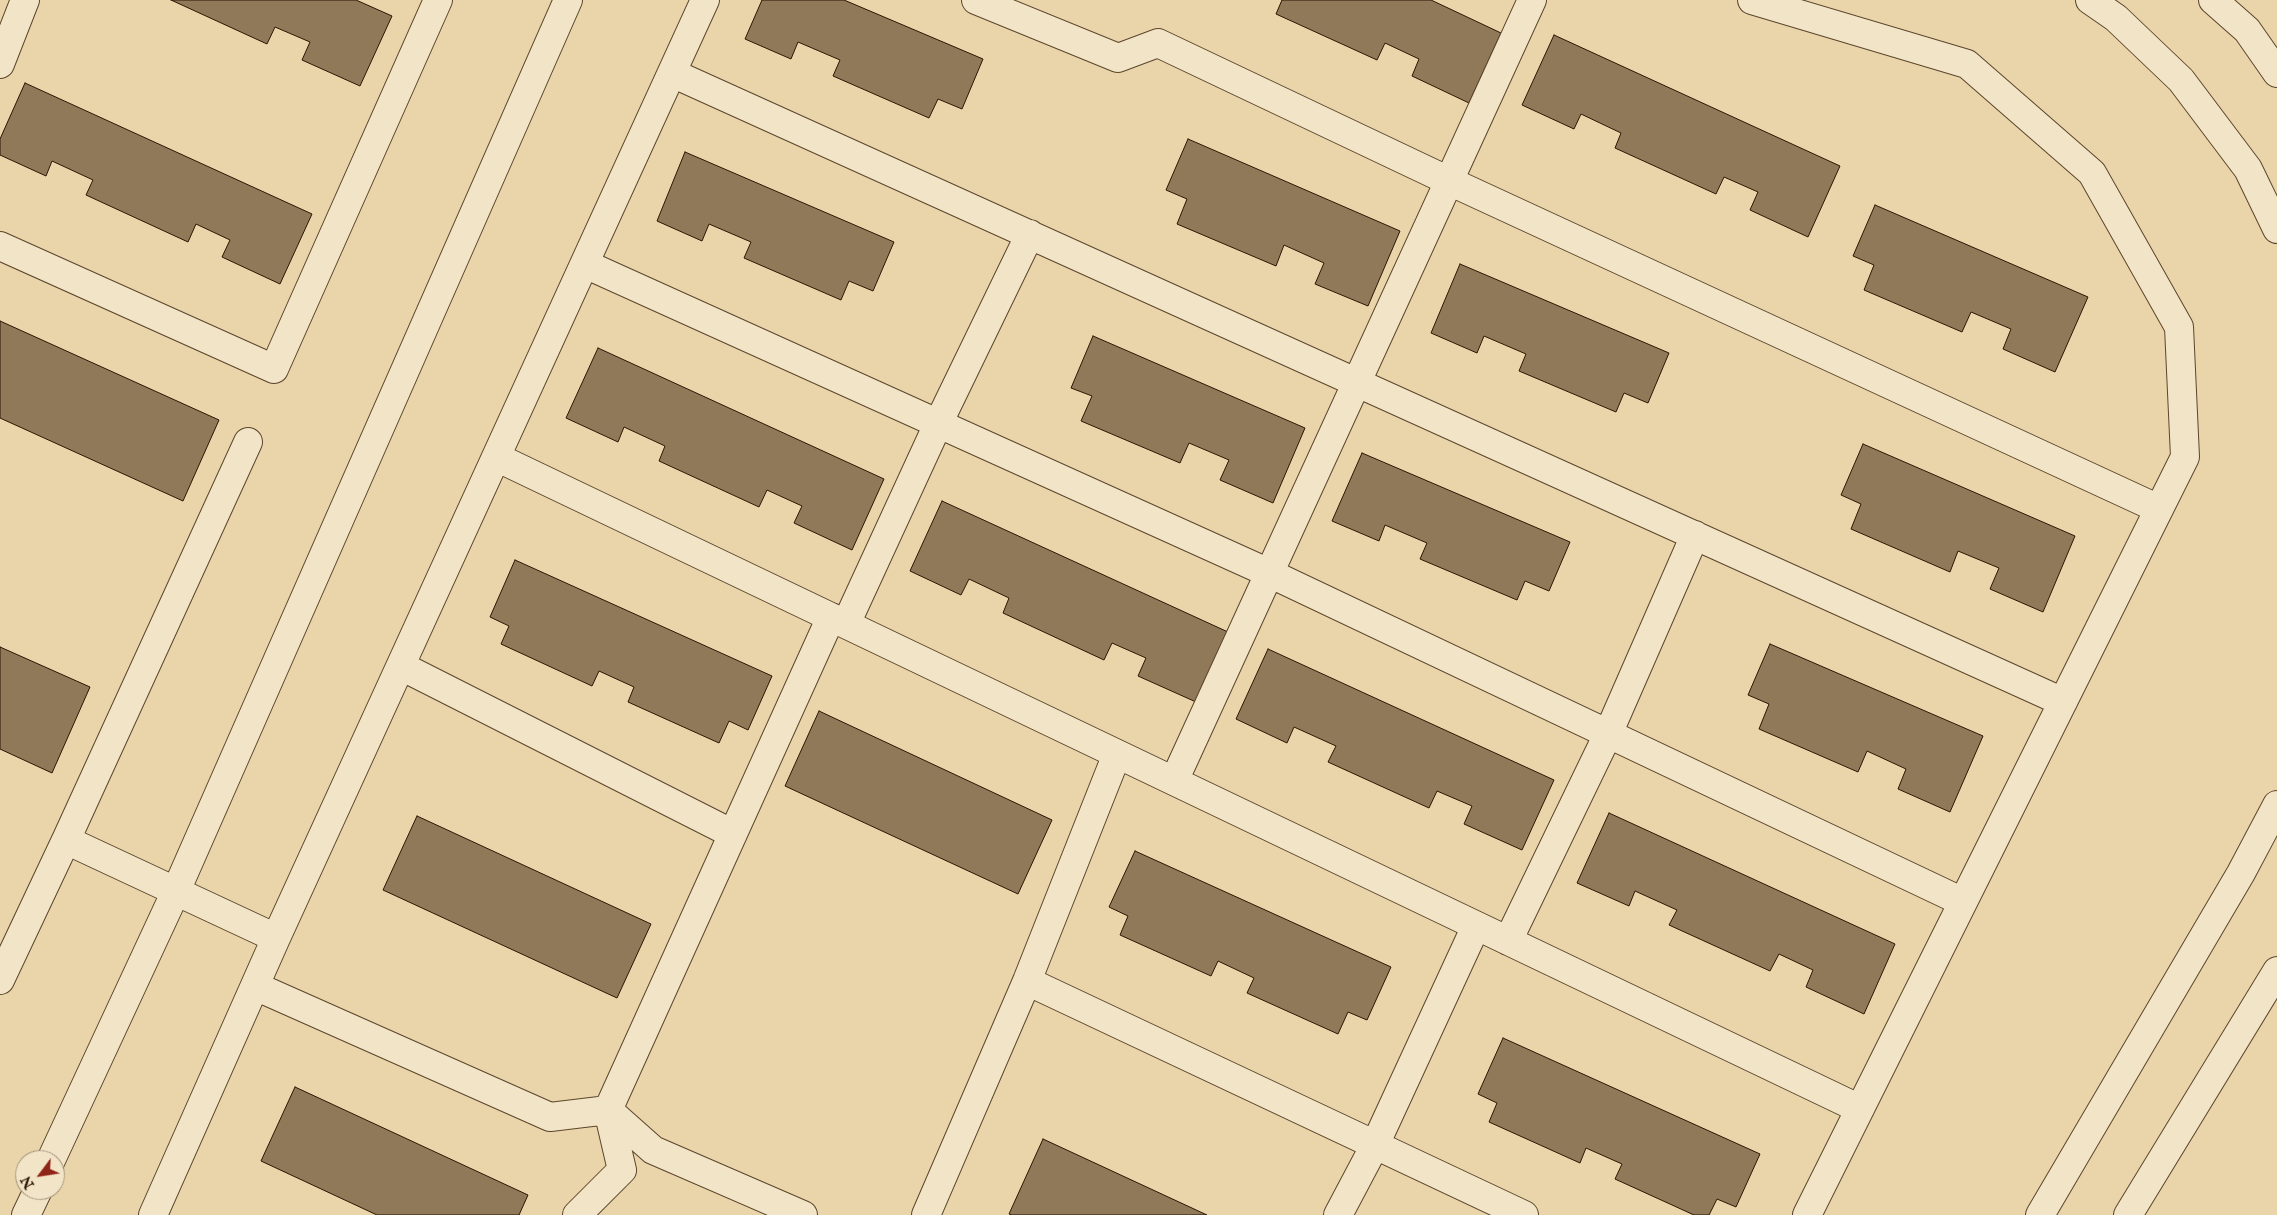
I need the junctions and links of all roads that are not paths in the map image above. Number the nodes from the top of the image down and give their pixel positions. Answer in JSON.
{"nodes":[{"id":1,"x":25,"y":0,"type":"edge"},
{"id":2,"x":438,"y":0,"type":"edge"},
{"id":3,"x":568,"y":0,"type":"edge"},
{"id":4,"x":705,"y":0,"type":"edge"},
{"id":5,"x":976,"y":0,"type":"edge"},
{"id":6,"x":1532,"y":0,"type":"edge"},
{"id":7,"x":1752,"y":0,"type":"edge"},
{"id":8,"x":2090,"y":0,"type":"edge"},
{"id":9,"x":2213,"y":0,"type":"edge"},
{"id":10,"x":0,"y":64,"type":"edge"},
{"id":11,"x":672,"y":73,"type":"junction"},
{"id":12,"x":2277,"y":73,"type":"edge"},
{"id":13,"x":1449,"y":181,"type":"junction"},
{"id":14,"x":2277,"y":229,"type":"edge"},
{"id":15,"x":1030,"y":234,"type":"junction"},
{"id":16,"x":0,"y":246,"type":"edge"},
{"id":17,"x":585,"y":264,"type":"junction"},
{"id":18,"x":1357,"y":382,"type":"junction"},
{"id":19,"x":938,"y":424,"type":"junction"},
{"id":20,"x":248,"y":442,"type":"dead end"},
{"id":21,"x":496,"y":457,"type":"junction"},
{"id":22,"x":2159,"y":509,"type":"junction"},
{"id":23,"x":1695,"y":535,"type":"junction"},
{"id":24,"x":1270,"y":572,"type":"junction"},
{"id":25,"x":838,"y":620,"type":"junction"},
{"id":26,"x":401,"y":666,"type":"junction"},
{"id":27,"x":2063,"y":702,"type":"junction"},
{"id":28,"x":1608,"y":734,"type":"junction"},
{"id":29,"x":1117,"y":754,"type":"junction"},
{"id":30,"x":1174,"y":781,"type":"junction"},
{"id":31,"x":2277,"y":805,"type":"edge"},
{"id":32,"x":733,"y":834,"type":"junction"},
{"id":33,"x":66,"y":840,"type":"junction"},
{"id":34,"x":176,"y":891,"type":"junction"},
{"id":35,"x":1963,"y":902,"type":"junction"},
{"id":36,"x":1476,"y":926,"type":"junction"},
{"id":37,"x":276,"y":938,"type":"junction"},
{"id":38,"x":1508,"y":941,"type":"junction"},
{"id":39,"x":2277,"y":971,"type":"edge"},
{"id":40,"x":0,"y":980,"type":"edge"},
{"id":41,"x":1027,"y":981,"type":"junction"},
{"id":42,"x":255,"y":986,"type":"junction"},
{"id":43,"x":1860,"y":1109,"type":"junction"},
{"id":44,"x":608,"y":1110,"type":"junction"},
{"id":45,"x":1375,"y":1145,"type":"junction"},
{"id":46,"x":56,"y":1150,"type":"edge"},
{"id":47,"x":33,"y":1200,"type":"edge"},
{"id":48,"x":26,"y":1215,"type":"edge"},
{"id":49,"x":153,"y":1215,"type":"edge"},
{"id":50,"x":577,"y":1215,"type":"edge"},
{"id":51,"x":803,"y":1215,"type":"edge"},
{"id":52,"x":926,"y":1215,"type":"edge"},
{"id":53,"x":1338,"y":1215,"type":"edge"},
{"id":54,"x":1524,"y":1215,"type":"edge"},
{"id":55,"x":1806,"y":1215,"type":"edge"},
{"id":56,"x":2040,"y":1215,"type":"edge"},
{"id":57,"x":2128,"y":1215,"type":"edge"}],
"edges":[{"from":1,"to":10,"type":"street"},
{"from":2,"to":16,"type":"street"},
{"from":3,"to":34,"type":"street"},
{"from":4,"to":11,"type":"street"},
{"from":5,"to":13,"type":"street"},
{"from":6,"to":13,"type":"street"},
{"from":7,"to":22,"type":"street"},
{"from":8,"to":14,"type":"street"},
{"from":9,"to":12,"type":"street"},
{"from":11,"to":15,"type":"street"},
{"from":11,"to":17,"type":"street"},
{"from":13,"to":18,"type":"street"},
{"from":13,"to":22,"type":"street"},
{"from":15,"to":18,"type":"street"},
{"from":15,"to":19,"type":"street"},
{"from":17,"to":19,"type":"street"},
{"from":17,"to":21,"type":"street"},
{"from":18,"to":23,"type":"street"},
{"from":18,"to":24,"type":"street"},
{"from":19,"to":24,"type":"street"},
{"from":19,"to":25,"type":"street"},
{"from":20,"to":33,"type":"street"},
{"from":21,"to":25,"type":"street"},
{"from":21,"to":26,"type":"street"},
{"from":22,"to":27,"type":"street"},
{"from":23,"to":27,"type":"street"},
{"from":23,"to":28,"type":"street"},
{"from":24,"to":28,"type":"street"},
{"from":24,"to":30,"type":"street"},
{"from":25,"to":29,"type":"street"},
{"from":25,"to":32,"type":"street"},
{"from":26,"to":32,"type":"street"},
{"from":26,"to":37,"type":"street"},
{"from":27,"to":35,"type":"street"},
{"from":28,"to":35,"type":"street"},
{"from":28,"to":38,"type":"street"},
{"from":29,"to":30,"type":"street"},
{"from":29,"to":41,"type":"street"},
{"from":30,"to":36,"type":"street"},
{"from":31,"to":56,"type":"street"},
{"from":32,"to":44,"type":"street"},
{"from":33,"to":34,"type":"street"},
{"from":33,"to":40,"type":"street"},
{"from":34,"to":37,"type":"street"},
{"from":34,"to":46,"type":"street"},
{"from":35,"to":43,"type":"street"},
{"from":36,"to":38,"type":"street"},
{"from":36,"to":45,"type":"street"},
{"from":37,"to":42,"type":"street"},
{"from":38,"to":43,"type":"street"},
{"from":39,"to":57,"type":"street"},
{"from":41,"to":45,"type":"street"},
{"from":41,"to":52,"type":"street"},
{"from":42,"to":44,"type":"street"},
{"from":42,"to":49,"type":"street"},
{"from":43,"to":55,"type":"street"},
{"from":44,"to":50,"type":"street"},
{"from":44,"to":51,"type":"street"},
{"from":45,"to":53,"type":"street"},
{"from":45,"to":54,"type":"street"},
{"from":47,"to":48,"type":"street"}]}
